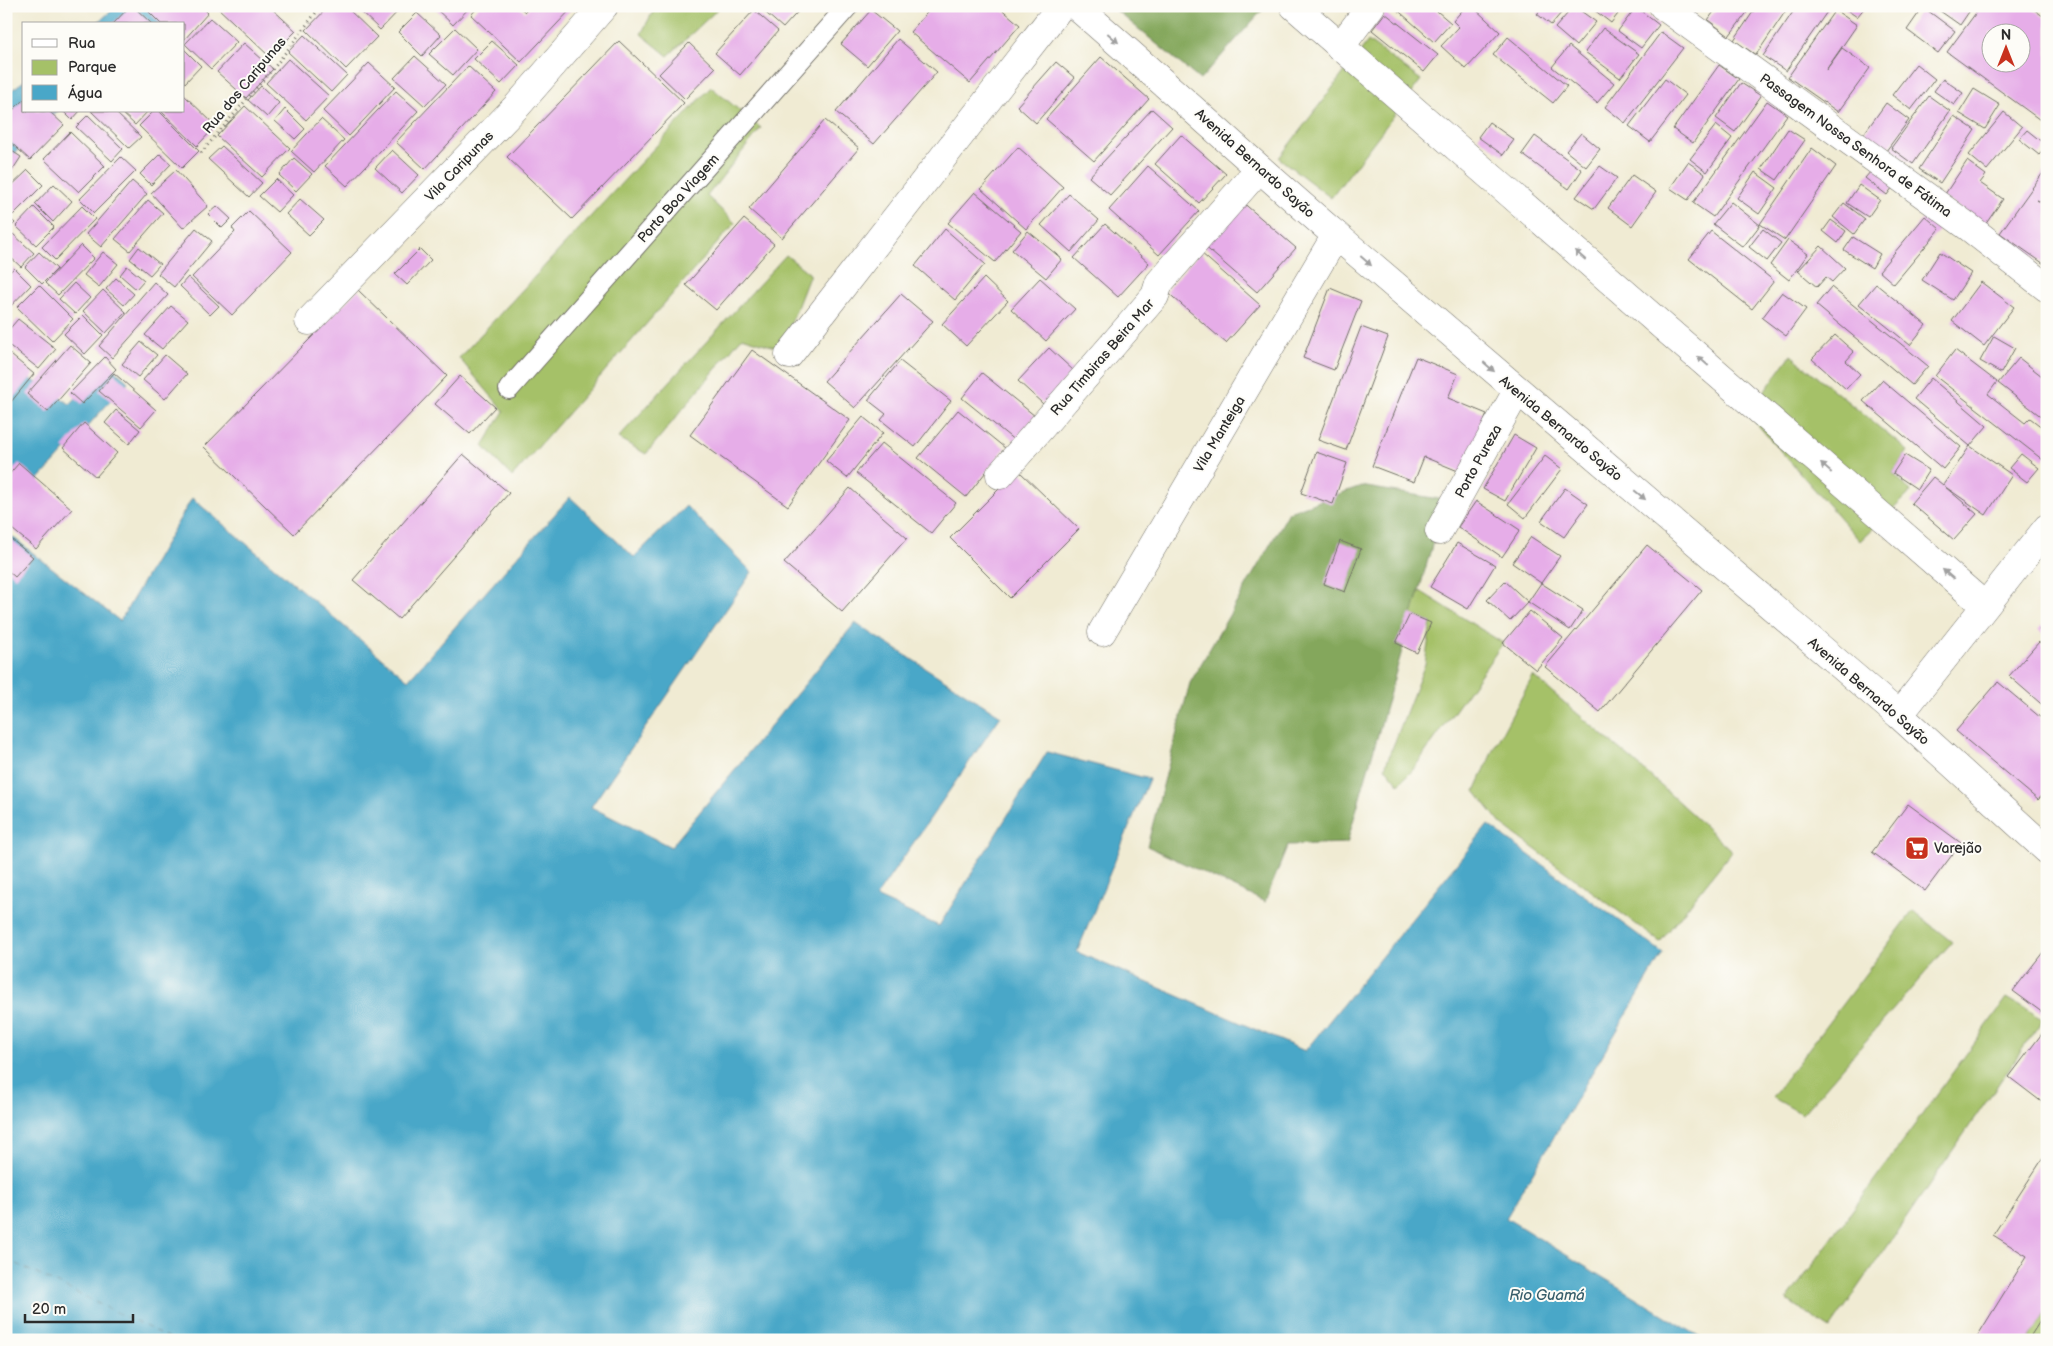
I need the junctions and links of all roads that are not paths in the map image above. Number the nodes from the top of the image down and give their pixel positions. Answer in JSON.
{"nodes":[{"id":1,"x":604,"y":6,"type":"edge"},
{"id":2,"x":848,"y":6,"type":"edge"},
{"id":3,"x":1061,"y":6,"type":"edge"},
{"id":4,"x":1076,"y":6,"type":"edge"},
{"id":5,"x":1294,"y":6,"type":"edge"},
{"id":6,"x":1371,"y":6,"type":"edge"},
{"id":7,"x":1663,"y":6,"type":"edge"},
{"id":8,"x":1340,"y":47,"type":"junction"},
{"id":9,"x":1259,"y":168,"type":"junction"},
{"id":10,"x":1336,"y":235,"type":"junction"},
{"id":11,"x":2047,"y":288,"type":"edge"},
{"id":12,"x":309,"y":321,"type":"dead end"},
{"id":13,"x":788,"y":355,"type":"dead end"},
{"id":14,"x":509,"y":389,"type":"dead end"},
{"id":15,"x":1517,"y":391,"type":"junction"},
{"id":16,"x":1000,"y":475,"type":"dead end"},
{"id":17,"x":2047,"y":528,"type":"edge"},
{"id":18,"x":1439,"y":531,"type":"dead end"},
{"id":19,"x":1985,"y":606,"type":"junction"},
{"id":20,"x":1102,"y":632,"type":"dead end"},
{"id":21,"x":1899,"y":715,"type":"junction"},
{"id":22,"x":2047,"y":850,"type":"edge"}],
"edges":[{"from":1,"to":12,"type":"street","name":"Vila Caripunas"},
{"from":2,"to":14,"type":"lane","name":"Porto Boa Viagem"},
{"from":3,"to":13,"type":"street"},
{"from":4,"to":9,"type":"street","name":"Avenida Bernardo Sayão","one_way":true},
{"from":5,"to":8,"type":"street"},
{"from":6,"to":8,"type":"street"},
{"from":7,"to":11,"type":"street","name":"Passagem Nossa Senhora de Fátima"},
{"from":19,"to":8,"type":"street","one_way":true},
{"from":9,"to":10,"type":"street","name":"Avenida Bernardo Sayão"},
{"from":9,"to":16,"type":"street","name":"Rua Timbiras Beira Mar"},
{"from":10,"to":15,"type":"street","name":"Avenida Bernardo Sayão","one_way":true},
{"from":10,"to":20,"type":"street","name":"Vila Manteiga"},
{"from":15,"to":18,"type":"street","name":"Porto Pureza"},
{"from":15,"to":21,"type":"street","name":"Avenida Bernardo Sayão","one_way":true},
{"from":17,"to":19,"type":"street"},
{"from":19,"to":21,"type":"street"},
{"from":21,"to":22,"type":"street","name":"Avenida Bernardo Sayão"}]}
